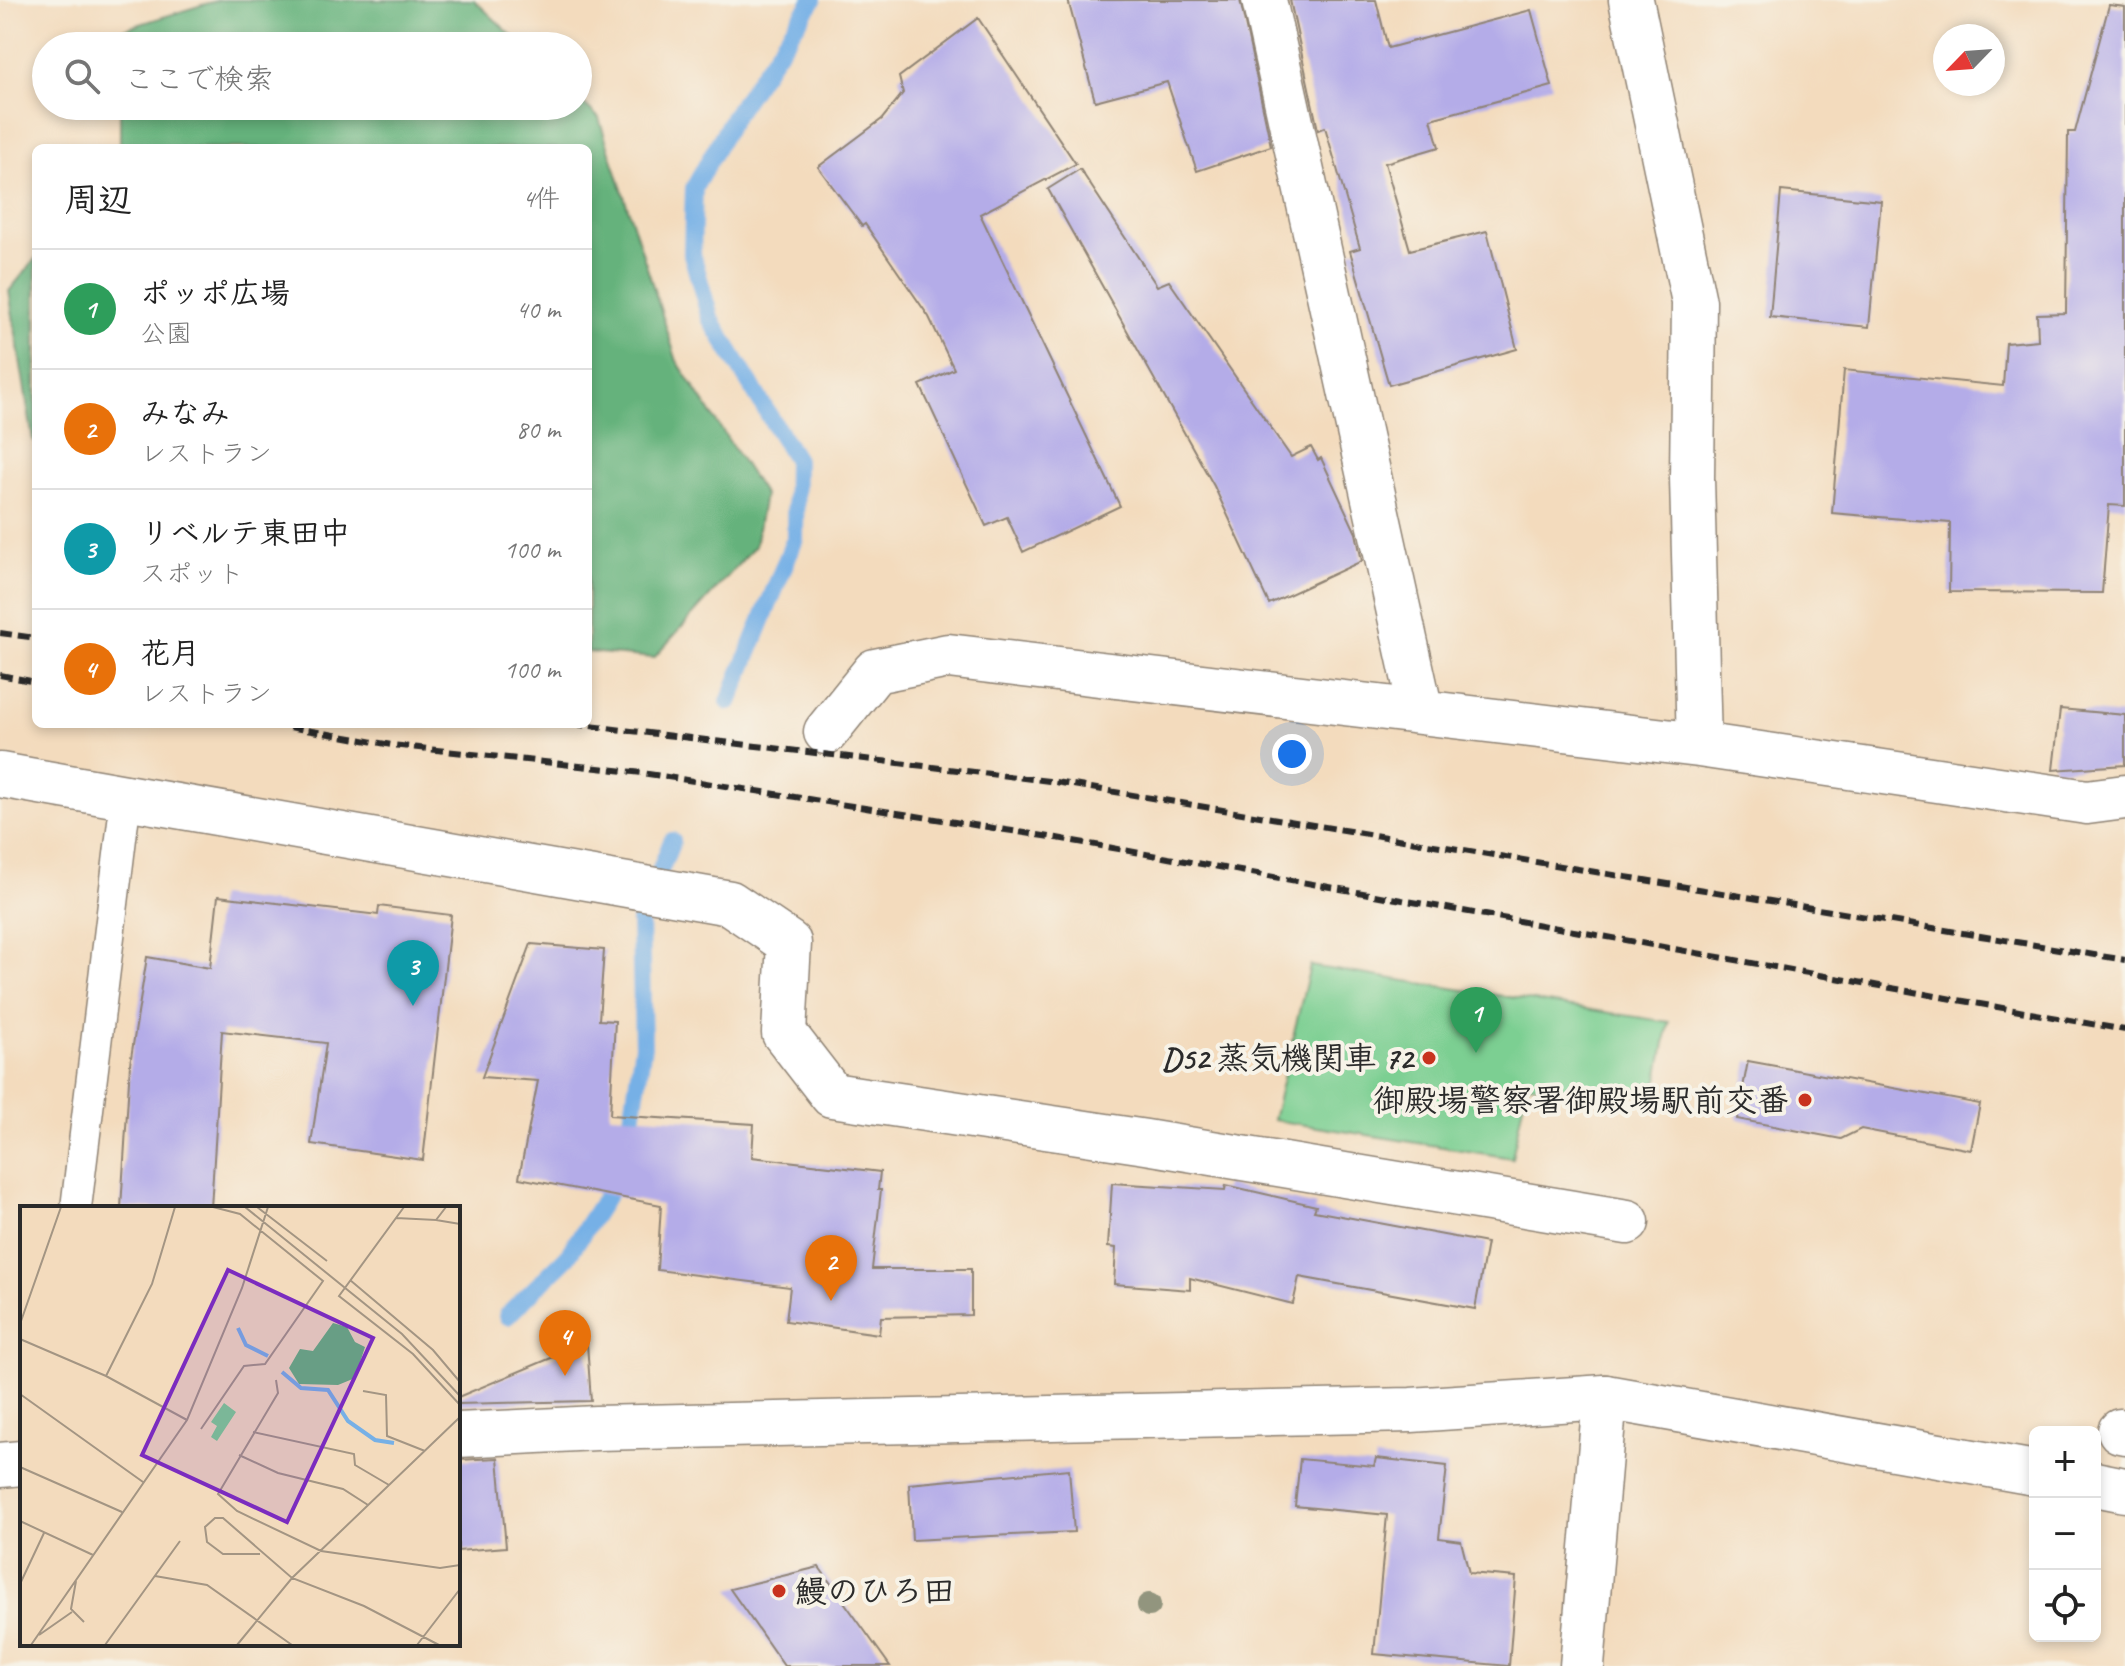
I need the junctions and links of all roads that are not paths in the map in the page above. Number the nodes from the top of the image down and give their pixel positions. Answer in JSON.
{"nodes":[{"id":1,"x":1264,"y":0,"type":"edge"},
{"id":2,"x":1631,"y":0,"type":"edge"},
{"id":3,"x":1421,"y":712,"type":"junction"},
{"id":4,"x":826,"y":732,"type":"dead end"},
{"id":5,"x":1699,"y":745,"type":"junction"},
{"id":6,"x":0,"y":775,"type":"edge"},
{"id":7,"x":126,"y":797,"type":"junction"},
{"id":8,"x":2125,"y":797,"type":"edge"},
{"id":9,"x":76,"y":1206,"type":"edge"},
{"id":10,"x":1627,"y":1222,"type":"dead end"},
{"id":11,"x":1605,"y":1397,"type":"junction"},
{"id":12,"x":460,"y":1435,"type":"edge"},
{"id":13,"x":20,"y":1463,"type":"edge"},
{"id":14,"x":0,"y":1465,"type":"edge"},
{"id":15,"x":2029,"y":1472,"type":"edge"},
{"id":16,"x":2101,"y":1485,"type":"edge"},
{"id":17,"x":2125,"y":1490,"type":"edge"},
{"id":18,"x":1582,"y":1666,"type":"edge"}],
"edges":[{"from":1,"to":3,"type":"street"},
{"from":2,"to":5,"type":"street"},
{"from":3,"to":4,"type":"street"},
{"from":3,"to":5,"type":"street"},
{"from":5,"to":8,"type":"street"},
{"from":6,"to":7,"type":"street"},
{"from":7,"to":9,"type":"lane"},
{"from":7,"to":10,"type":"street"},
{"from":11,"to":12,"type":"street"},
{"from":11,"to":15,"type":"street"},
{"from":11,"to":18,"type":"street"},
{"from":13,"to":14,"type":"street"},
{"from":16,"to":17,"type":"street"}]}
